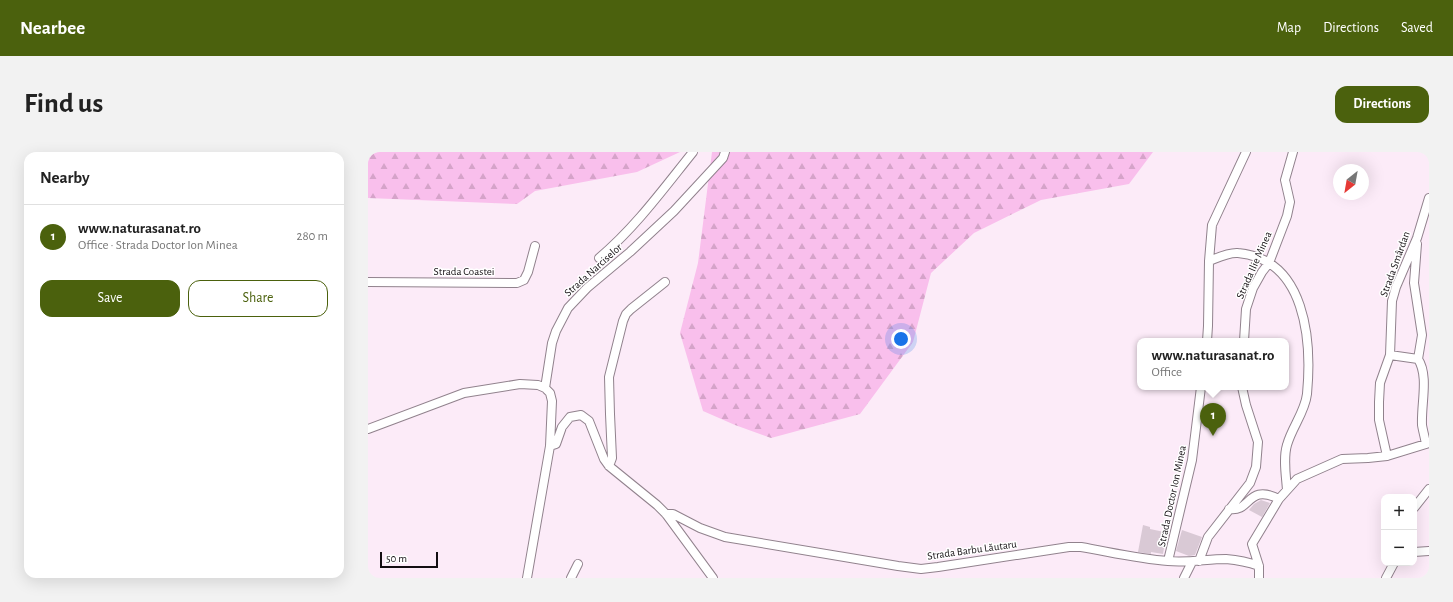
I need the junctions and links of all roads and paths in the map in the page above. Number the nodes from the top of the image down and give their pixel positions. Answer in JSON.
{"nodes":[{"id":1,"x":693,"y":152,"type":"edge"},
{"id":2,"x":726,"y":152,"type":"edge"},
{"id":3,"x":1246,"y":152,"type":"edge"},
{"id":4,"x":1293,"y":152,"type":"edge"},
{"id":5,"x":1429,"y":198,"type":"edge"},
{"id":6,"x":1417,"y":238,"type":"junction"},
{"id":7,"x":535,"y":246,"type":"dead end"},
{"id":8,"x":599,"y":258,"type":"dead end"},
{"id":9,"x":1209,"y":261,"type":"junction"},
{"id":10,"x":1269,"y":263,"type":"junction"},
{"id":11,"x":368,"y":282,"type":"edge"},
{"id":12,"x":665,"y":282,"type":"dead end"},
{"id":13,"x":1207,"y":338,"type":"edge"},
{"id":14,"x":1244,"y":338,"type":"edge"},
{"id":15,"x":1390,"y":355,"type":"junction"},
{"id":16,"x":1418,"y":358,"type":"junction"},
{"id":17,"x":545,"y":388,"type":"junction"},
{"id":18,"x":1201,"y":390,"type":"edge"},
{"id":19,"x":1243,"y":390,"type":"edge"},
{"id":20,"x":368,"y":429,"type":"edge"},
{"id":21,"x":1428,"y":443,"type":"edge"},
{"id":22,"x":550,"y":446,"type":"junction"},
{"id":23,"x":1387,"y":456,"type":"junction"},
{"id":24,"x":609,"y":466,"type":"junction"},
{"id":25,"x":1429,"y":489,"type":"edge"},
{"id":26,"x":1288,"y":490,"type":"junction"},
{"id":27,"x":1279,"y":499,"type":"junction"},
{"id":28,"x":1417,"y":504,"type":"edge"},
{"id":29,"x":1229,"y":509,"type":"junction"},
{"id":30,"x":666,"y":514,"type":"junction"},
{"id":31,"x":1429,"y":551,"type":"edge"},
{"id":32,"x":1417,"y":552,"type":"edge"},
{"id":33,"x":1168,"y":561,"type":"junction"},
{"id":34,"x":1195,"y":562,"type":"junction"},
{"id":35,"x":578,"y":564,"type":"dead end"},
{"id":36,"x":1259,"y":566,"type":"junction"},
{"id":37,"x":1392,"y":566,"type":"edge"},
{"id":38,"x":527,"y":578,"type":"edge"},
{"id":39,"x":571,"y":578,"type":"edge"},
{"id":40,"x":713,"y":578,"type":"edge"},
{"id":41,"x":1184,"y":578,"type":"edge"},
{"id":42,"x":1259,"y":578,"type":"edge"},
{"id":43,"x":1386,"y":578,"type":"edge"}],
"edges":[{"from":1,"to":8,"type":"street","name":"Strada Narciselor"},
{"from":2,"to":17,"type":"street","name":"Strada Narciselor"},
{"from":3,"to":9,"type":"street"},
{"from":4,"to":10,"type":"street","name":"Strada Ilie Minea"},
{"from":5,"to":6,"type":"street","name":"Strada Smârdan"},
{"from":6,"to":15,"type":"street","name":"Strada Smârdan"},
{"from":6,"to":16,"type":"street"},
{"from":7,"to":11,"type":"street","name":"Strada Coastei"},
{"from":9,"to":10,"type":"street"},
{"from":9,"to":13,"type":"street"},
{"from":10,"to":14,"type":"street","name":"Strada Ilie Minea"},
{"from":10,"to":26,"type":"street"},
{"from":12,"to":24,"type":"street"},
{"from":15,"to":16,"type":"street"},
{"from":15,"to":23,"type":"street","name":"Strada Smârdan"},
{"from":16,"to":21,"type":"street"},
{"from":17,"to":20,"type":"street"},
{"from":17,"to":22,"type":"street","name":"Strada Narciselor"},
{"from":18,"to":33,"type":"street","name":"Strada Doctor Ion Minea"},
{"from":19,"to":29,"type":"street"},
{"from":21,"to":23,"type":"street"},
{"from":22,"to":24,"type":"street"},
{"from":22,"to":38,"type":"street","name":"Strada Narciselor"},
{"from":23,"to":26,"type":"street"},
{"from":24,"to":30,"type":"street"},
{"from":25,"to":28,"type":"street"},
{"from":26,"to":27,"type":"street"},
{"from":27,"to":29,"type":"street"},
{"from":27,"to":36,"type":"street"},
{"from":29,"to":34,"type":"street"},
{"from":30,"to":33,"type":"street","name":"Strada Barbu Lăutaru"},
{"from":30,"to":40,"type":"street"},
{"from":31,"to":32,"type":"street"},
{"from":33,"to":34,"type":"street","name":"Strada Barbu Lăutaru"},
{"from":34,"to":36,"type":"street","name":"Strada Barbu Lăutaru"},
{"from":34,"to":41,"type":"street"},
{"from":35,"to":39,"type":"street"},
{"from":36,"to":42,"type":"street"},
{"from":37,"to":43,"type":"street"}]}
